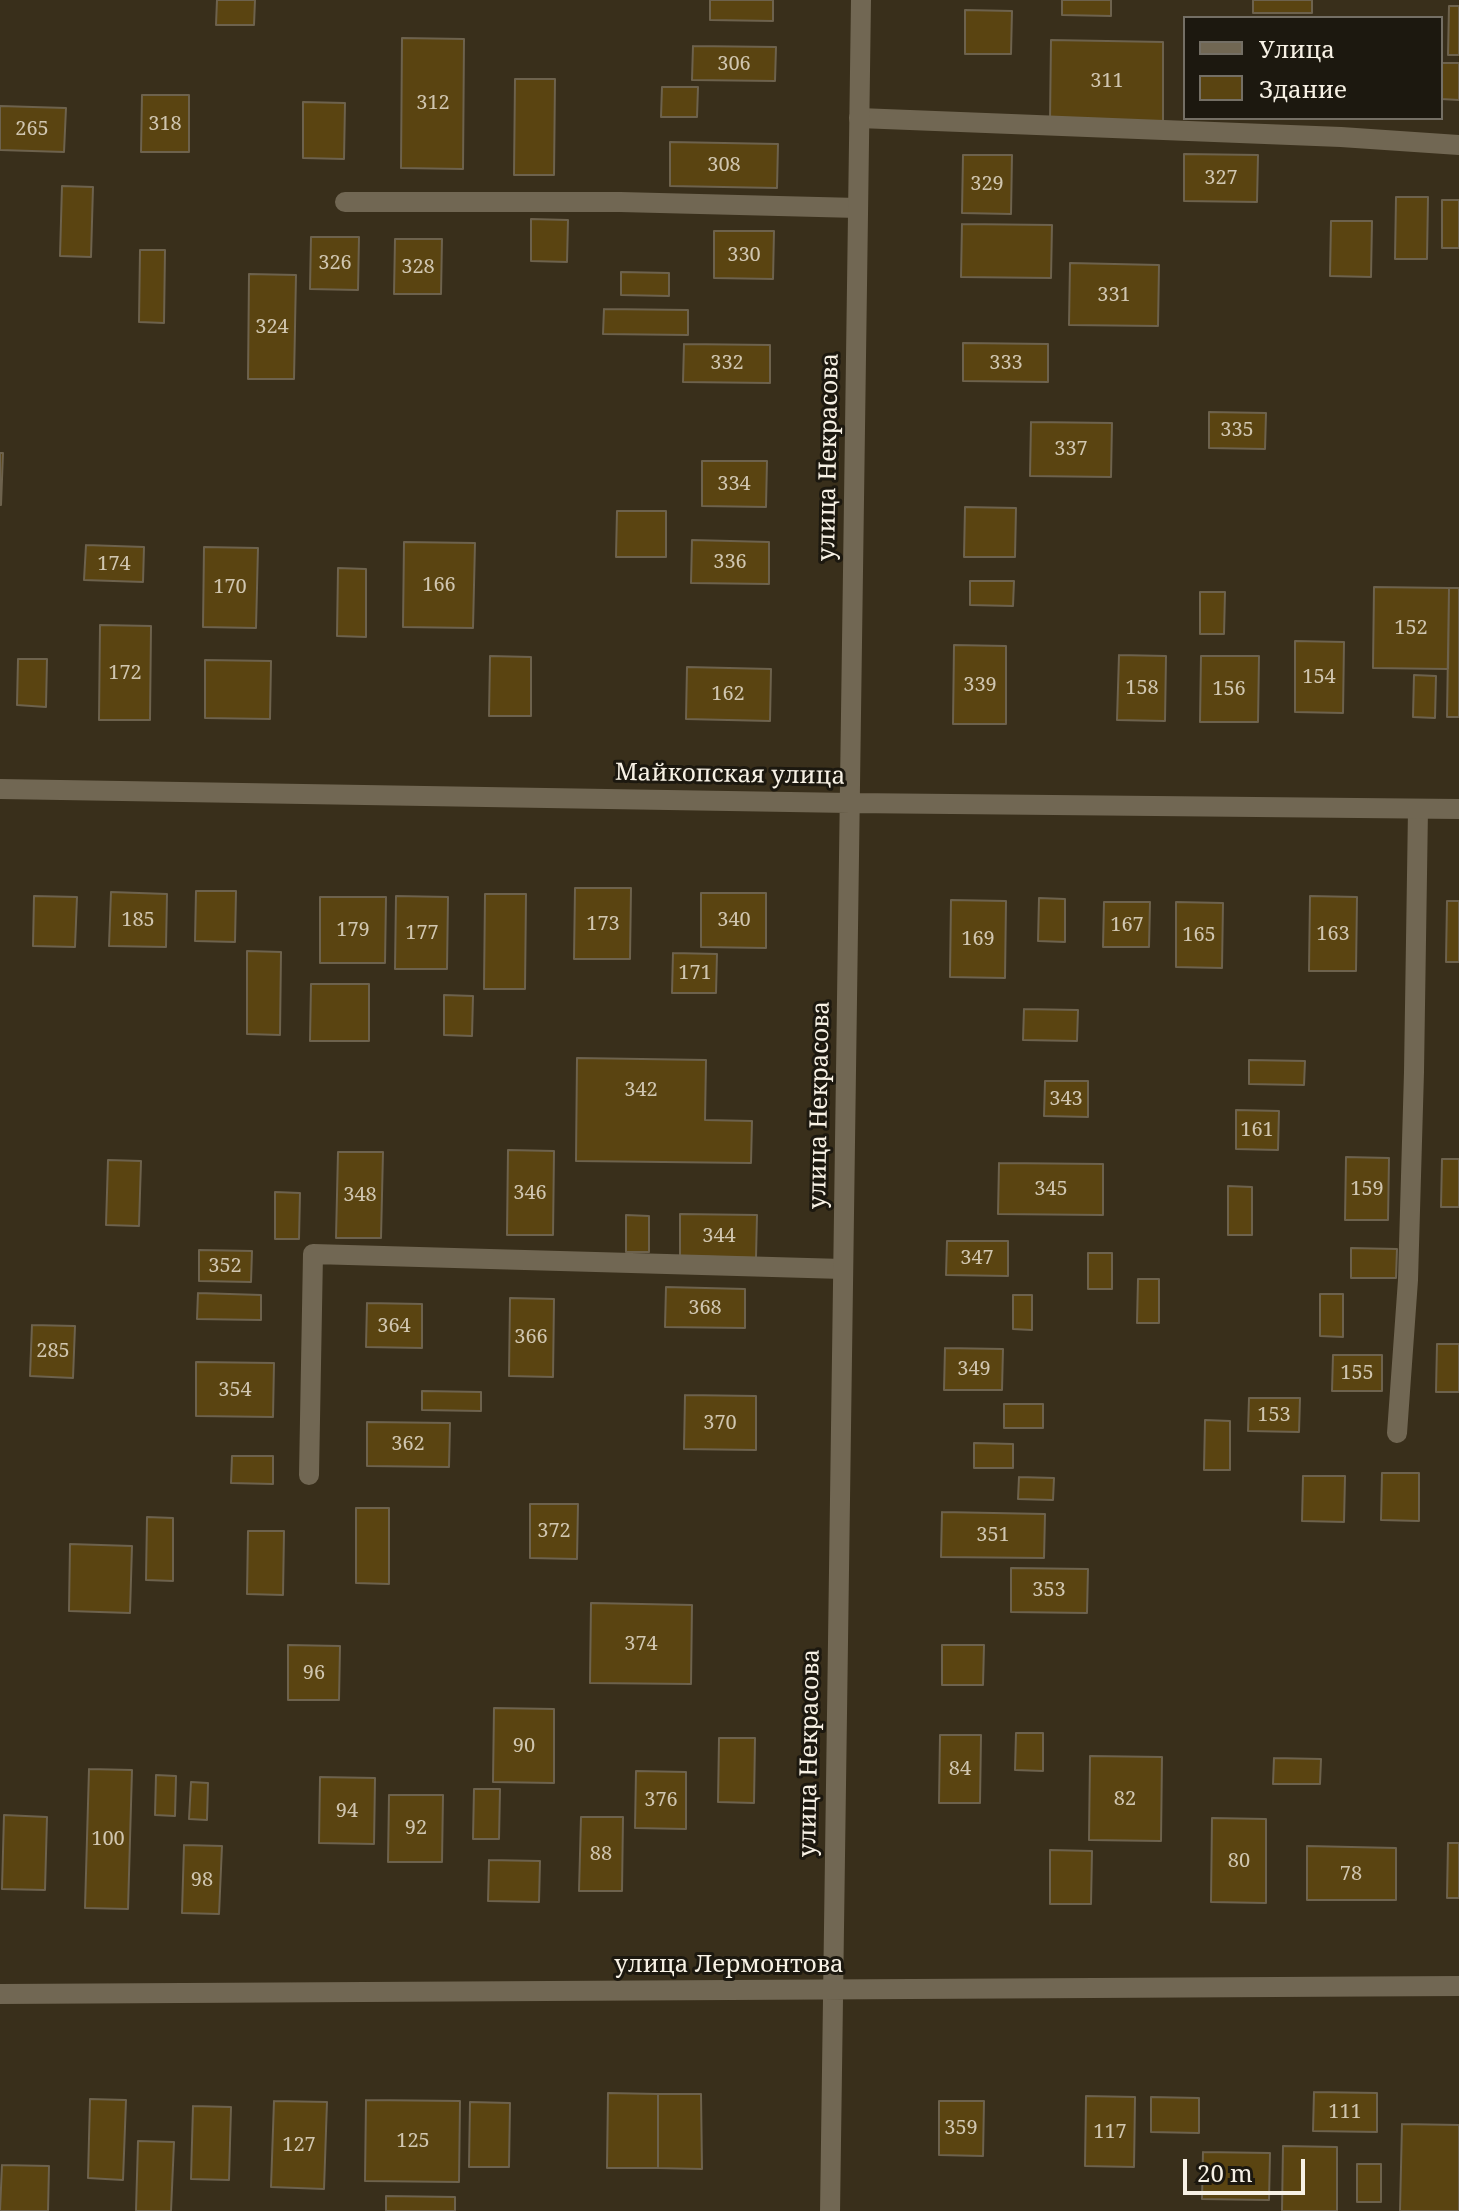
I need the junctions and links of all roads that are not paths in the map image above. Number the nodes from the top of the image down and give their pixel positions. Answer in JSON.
{"nodes":[{"id":1,"x":861,"y":0,"type":"edge"},
{"id":2,"x":859,"y":118,"type":"junction"},
{"id":3,"x":1459,"y":145,"type":"edge"},
{"id":4,"x":345,"y":202,"type":"dead end"},
{"id":5,"x":858,"y":208,"type":"junction"},
{"id":6,"x":0,"y":789,"type":"edge"},
{"id":7,"x":850,"y":803,"type":"junction"},
{"id":8,"x":1418,"y":809,"type":"junction"},
{"id":9,"x":1459,"y":809,"type":"edge"},
{"id":10,"x":843,"y":1269,"type":"junction"},
{"id":11,"x":1397,"y":1433,"type":"dead end"},
{"id":12,"x":309,"y":1475,"type":"dead end"},
{"id":13,"x":1459,"y":1986,"type":"edge"},
{"id":14,"x":833,"y":1990,"type":"junction"},
{"id":15,"x":0,"y":1994,"type":"edge"},
{"id":16,"x":830,"y":2211,"type":"edge"}],
"edges":[{"from":1,"to":2,"type":"street","name":"улица Некрасова"},
{"from":2,"to":3,"type":"street"},
{"from":2,"to":5,"type":"street","name":"улица Некрасова"},
{"from":4,"to":5,"type":"street"},
{"from":5,"to":7,"type":"street","name":"улица Некрасова"},
{"from":6,"to":7,"type":"street","name":"Майкопская улица"},
{"from":7,"to":8,"type":"street","name":"Майкопская улица"},
{"from":7,"to":10,"type":"street","name":"улица Некрасова"},
{"from":8,"to":9,"type":"street","name":"Майкопская улица"},
{"from":8,"to":11,"type":"street"},
{"from":10,"to":12,"type":"street"},
{"from":10,"to":14,"type":"street","name":"улица Некрасова"},
{"from":13,"to":14,"type":"street","name":"улица Лермонтова"},
{"from":14,"to":15,"type":"street","name":"улица Лермонтова"},
{"from":14,"to":16,"type":"street","name":"улица Некрасова"}]}
